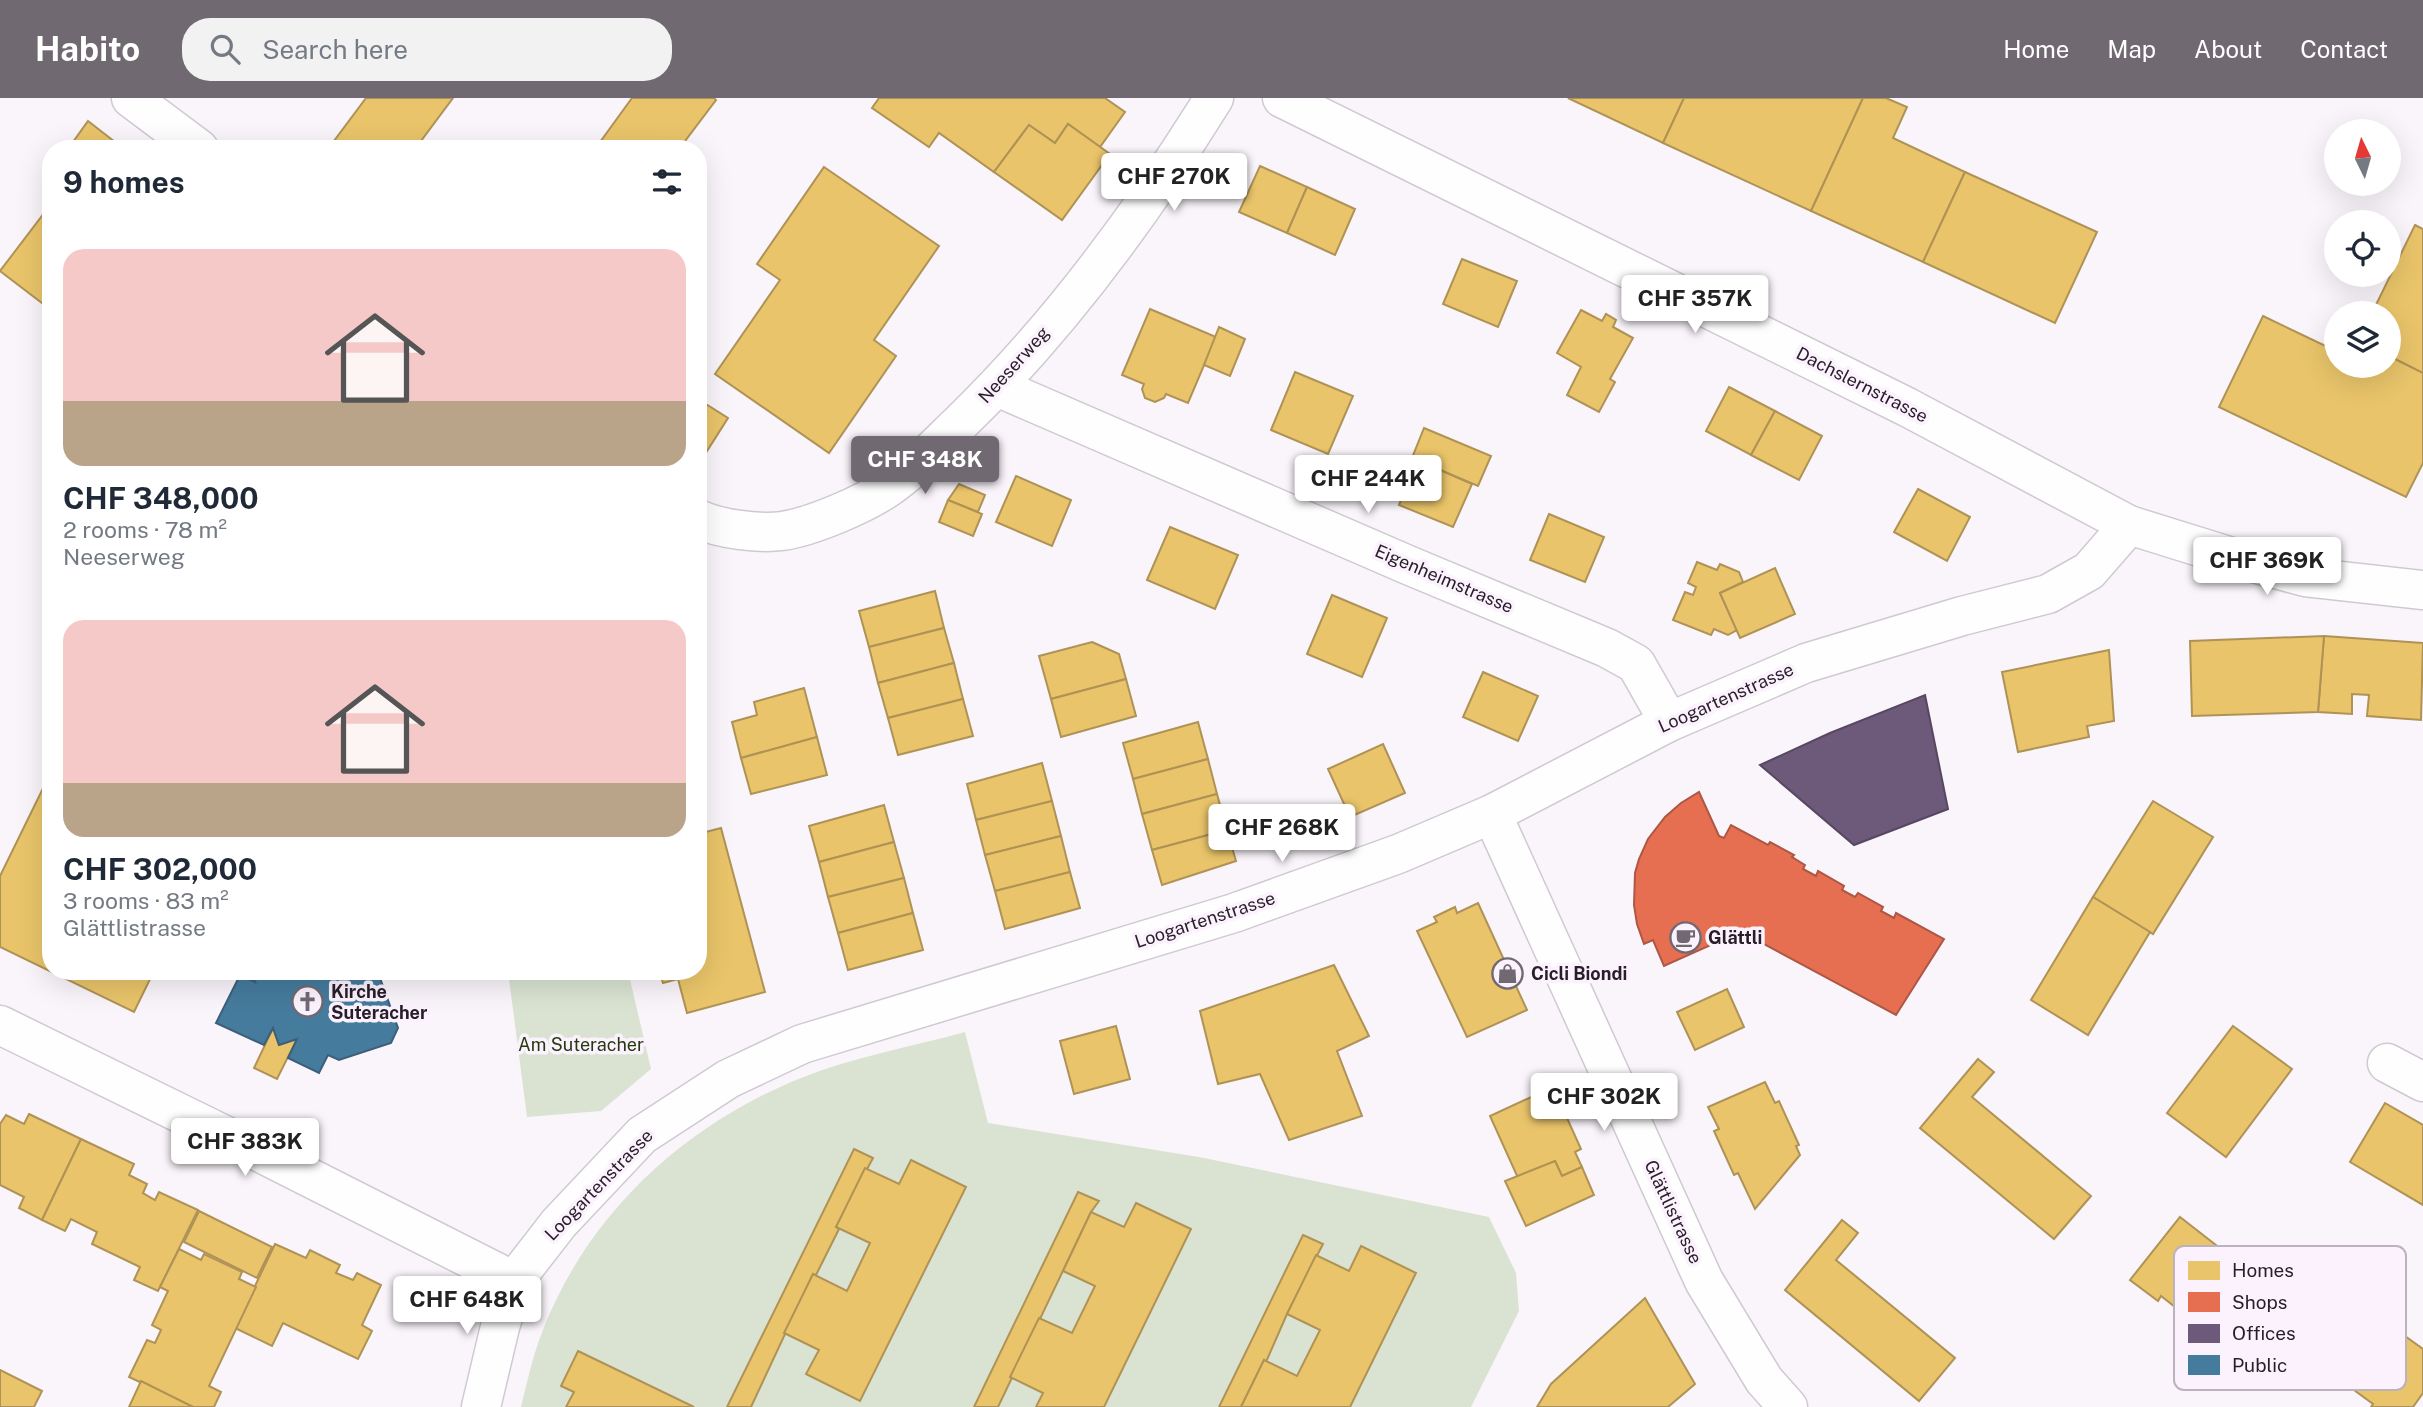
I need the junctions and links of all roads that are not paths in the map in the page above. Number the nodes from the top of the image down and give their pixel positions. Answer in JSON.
{"nodes":[{"id":1,"x":131,"y":98,"type":"edge"},
{"id":2,"x":1214,"y":98,"type":"edge"},
{"id":3,"x":1282,"y":98,"type":"edge"},
{"id":4,"x":187,"y":140,"type":"edge"},
{"id":5,"x":997,"y":387,"type":"junction"},
{"id":6,"x":707,"y":522,"type":"edge"},
{"id":7,"x":2129,"y":525,"type":"junction"},
{"id":8,"x":2423,"y":590,"type":"edge"},
{"id":9,"x":1669,"y":722,"type":"junction"},
{"id":10,"x":1492,"y":814,"type":"junction"},
{"id":11,"x":0,"y":1025,"type":"edge"},
{"id":12,"x":2387,"y":1063,"type":"dead end"},
{"id":13,"x":2423,"y":1082,"type":"edge"},
{"id":14,"x":514,"y":1281,"type":"junction"},
{"id":15,"x":481,"y":1407,"type":"edge"},
{"id":16,"x":1788,"y":1407,"type":"edge"}],
"edges":[{"from":1,"to":4,"type":"street"},
{"from":2,"to":5,"type":"street","name":"Neeserweg"},
{"from":3,"to":7,"type":"street","name":"Dachslernstrasse"},
{"from":5,"to":6,"type":"street","name":"Neeserweg"},
{"from":5,"to":9,"type":"street","name":"Eigenheimstrasse"},
{"from":7,"to":8,"type":"street","name":"Dachslernstrasse"},
{"from":7,"to":9,"type":"street","name":"Loogartenstrasse"},
{"from":9,"to":10,"type":"street","name":"Loogartenstrasse"},
{"from":10,"to":14,"type":"street","name":"Loogartenstrasse"},
{"from":10,"to":16,"type":"street","name":"Glättlistrasse"},
{"from":11,"to":14,"type":"street"},
{"from":12,"to":13,"type":"street"},
{"from":14,"to":15,"type":"street","name":"Loogartenstrasse"}]}
